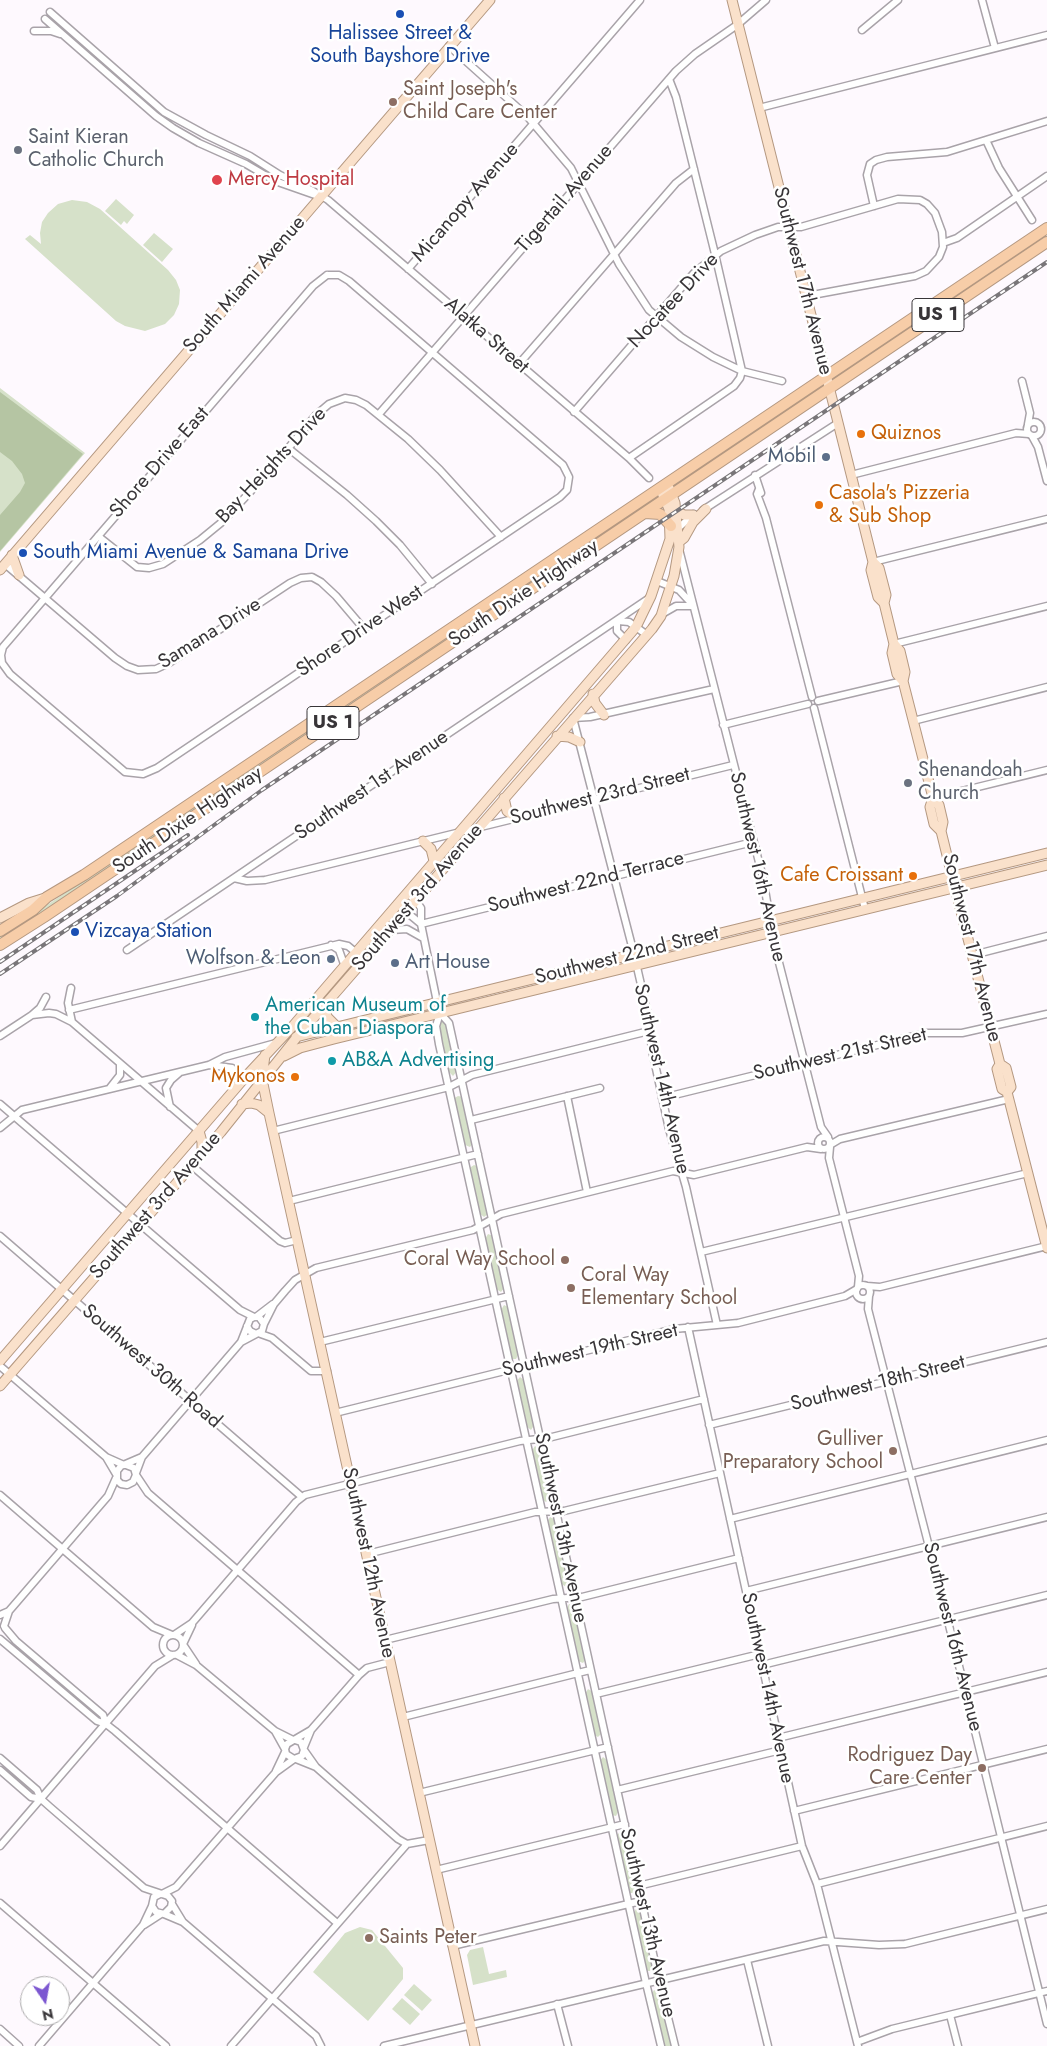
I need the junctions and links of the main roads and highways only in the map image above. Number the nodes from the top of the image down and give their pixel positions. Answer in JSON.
{"nodes":[{"id":1,"x":489,"y":0,"type":"edge"},
{"id":2,"x":732,"y":0,"type":"edge"},
{"id":3,"x":1047,"y":228,"type":"edge"},
{"id":4,"x":1047,"y":242,"type":"edge"},
{"id":5,"x":826,"y":376,"type":"junction"},
{"id":6,"x":829,"y":389,"type":"junction"},
{"id":7,"x":663,"y":486,"type":"junction"},
{"id":8,"x":669,"y":497,"type":"junction"},
{"id":9,"x":706,"y":509,"type":"road end"},
{"id":10,"x":676,"y":511,"type":"junction"},
{"id":11,"x":644,"y":513,"type":"junction"},
{"id":12,"x":693,"y":515,"type":"road end"},
{"id":13,"x":674,"y":529,"type":"junction"},
{"id":14,"x":679,"y":545,"type":"junction"},
{"id":15,"x":12,"y":556,"type":"junction"},
{"id":16,"x":3,"y":567,"type":"edge"},
{"id":17,"x":19,"y":575,"type":"road end"},
{"id":18,"x":657,"y":581,"type":"joint"},
{"id":19,"x":671,"y":586,"type":"joint"},
{"id":20,"x":594,"y":694,"type":"junction"},
{"id":21,"x":565,"y":710,"type":"junction"},
{"id":22,"x":604,"y":714,"type":"road end"},
{"id":23,"x":573,"y":718,"type":"junction"},
{"id":24,"x":557,"y":736,"type":"junction"},
{"id":25,"x":580,"y":742,"type":"road end"},
{"id":26,"x":504,"y":798,"type":"junction"},
{"id":27,"x":517,"y":818,"type":"road end"},
{"id":28,"x":424,"y":841,"type":"road end"},
{"id":29,"x":1047,"y":853,"type":"edge"},
{"id":30,"x":434,"y":862,"type":"junction"},
{"id":31,"x":1047,"y":865,"type":"edge"},
{"id":32,"x":953,"y":877,"type":"junction"},
{"id":33,"x":956,"y":888,"type":"junction"},
{"id":34,"x":47,"y":897,"type":"junction"},
{"id":35,"x":0,"y":918,"type":"edge"},
{"id":36,"x":0,"y":931,"type":"edge"},
{"id":37,"x":0,"y":945,"type":"edge"},
{"id":38,"x":325,"y":1005,"type":"junction"},
{"id":39,"x":337,"y":1027,"type":"junction"},
{"id":40,"x":297,"y":1037,"type":"junction"},
{"id":41,"x":277,"y":1043,"type":"junction"},
{"id":42,"x":266,"y":1054,"type":"junction"},
{"id":43,"x":281,"y":1057,"type":"junction"},
{"id":44,"x":262,"y":1080,"type":"junction"},
{"id":45,"x":242,"y":1104,"type":"junction"},
{"id":46,"x":269,"y":1113,"type":"junction"},
{"id":47,"x":198,"y":1131,"type":"junction"},
{"id":48,"x":202,"y":1154,"type":"junction"},
{"id":49,"x":1047,"y":1247,"type":"edge"},
{"id":50,"x":0,"y":1361,"type":"edge"},
{"id":51,"x":0,"y":1386,"type":"edge"},
{"id":52,"x":475,"y":2046,"type":"edge"}],
"edges":[{"from":1,"to":15,"type":"main road","name":"South Miami Avenue"},
{"from":2,"to":5,"type":"main road","name":"Southwest 17th Avenue"},
{"from":3,"to":5,"type":"highway","name":"South Dixie Highway","number":"US 1"},
{"from":4,"to":6,"type":"highway","name":"South Dixie Highway","number":"US 1"},
{"from":5,"to":6,"type":"main road","name":"Southwest 17th Avenue"},
{"from":5,"to":7,"type":"highway","name":"South Dixie Highway","number":"US 1"},
{"from":6,"to":8,"type":"highway","name":"South Dixie Highway","number":"US 1"},
{"from":6,"to":32,"type":"main road","name":"Southwest 17th Avenue"},
{"from":7,"to":8,"type":"main road","name":"Southwest 16th Avenue"},
{"from":7,"to":34,"type":"highway","name":"South Dixie Highway","number":"US 1"},
{"from":8,"to":10,"type":"main road","name":"Southwest 16th Avenue"},
{"from":8,"to":11,"type":"highway","name":"South Dixie Highway","number":"US 1"},
{"from":8,"to":13,"type":"main road","name":"Southwest 16th Avenue"},
{"from":9,"to":14,"type":"main road"},
{"from":10,"to":12,"type":"main road"},
{"from":10,"to":13,"type":"main road","name":"Southwest 16th Avenue"},
{"from":11,"to":13,"type":"highway"},
{"from":11,"to":37,"type":"highway","name":"South Dixie Highway","number":"US 1"},
{"from":13,"to":14,"type":"main road","name":"Southwest 16th Avenue"},
{"from":13,"to":18,"type":"main road","name":"Southwest 16th Avenue"},
{"from":14,"to":19,"type":"main road","name":"Southwest 16th Avenue"},
{"from":15,"to":16,"type":"main road","name":"South Miami Avenue"},
{"from":15,"to":17,"type":"main road"},
{"from":18,"to":21,"type":"main road","name":"Southwest 3rd Avenue"},
{"from":19,"to":20,"type":"main road","name":"Southwest 3rd Avenue"},
{"from":20,"to":22,"type":"main road"},
{"from":20,"to":23,"type":"main road","name":"Southwest 3rd Avenue"},
{"from":21,"to":23,"type":"main road"},
{"from":21,"to":30,"type":"main road","name":"Southwest 3rd Avenue"},
{"from":23,"to":24,"type":"main road","name":"Southwest 3rd Avenue"},
{"from":24,"to":25,"type":"main road"},
{"from":24,"to":26,"type":"main road","name":"Southwest 3rd Avenue"},
{"from":26,"to":27,"type":"main road"},
{"from":26,"to":38,"type":"main road","name":"Southwest 3rd Avenue"},
{"from":28,"to":30,"type":"main road"},
{"from":29,"to":32,"type":"main road","name":"Southwest 22nd Street"},
{"from":30,"to":41,"type":"main road","name":"Southwest 3rd Avenue"},
{"from":31,"to":33,"type":"main road","name":"Southwest 22nd Street"},
{"from":32,"to":33,"type":"main road","name":"Southwest 17th Avenue"},
{"from":32,"to":39,"type":"main road","name":"Southwest 22nd Street"},
{"from":33,"to":43,"type":"main road","name":"Southwest 22nd Street"},
{"from":33,"to":49,"type":"main road","name":"Southwest 17th Avenue"},
{"from":34,"to":35,"type":"main road","name":"South Dixie Highway"},
{"from":34,"to":36,"type":"highway"},
{"from":38,"to":39,"type":"main road"},
{"from":38,"to":40,"type":"main road","name":"Southwest 3rd Avenue"},
{"from":39,"to":40,"type":"main road","name":"Southwest 22nd Street"},
{"from":40,"to":41,"type":"main road","name":"Southwest 22nd Street"},
{"from":40,"to":43,"type":"main road","name":"Southwest 3rd Avenue"},
{"from":41,"to":42,"type":"main road","name":"Southwest 3rd Avenue"},
{"from":42,"to":44,"type":"main road"},
{"from":42,"to":47,"type":"main road","name":"Southwest 3rd Avenue"},
{"from":43,"to":44,"type":"main road","name":"Southwest 3rd Avenue"},
{"from":44,"to":45,"type":"main road","name":"Southwest 3rd Avenue"},
{"from":44,"to":46,"type":"main road","name":"Southwest 12th Avenue"},
{"from":45,"to":46,"type":"main road"},
{"from":45,"to":48,"type":"main road","name":"Southwest 3rd Avenue"},
{"from":46,"to":52,"type":"main road","name":"Southwest 12th Avenue"},
{"from":47,"to":48,"type":"main road"},
{"from":47,"to":50,"type":"main road","name":"Southwest 3rd Avenue"},
{"from":48,"to":51,"type":"main road","name":"Southwest 3rd Avenue"}]}
